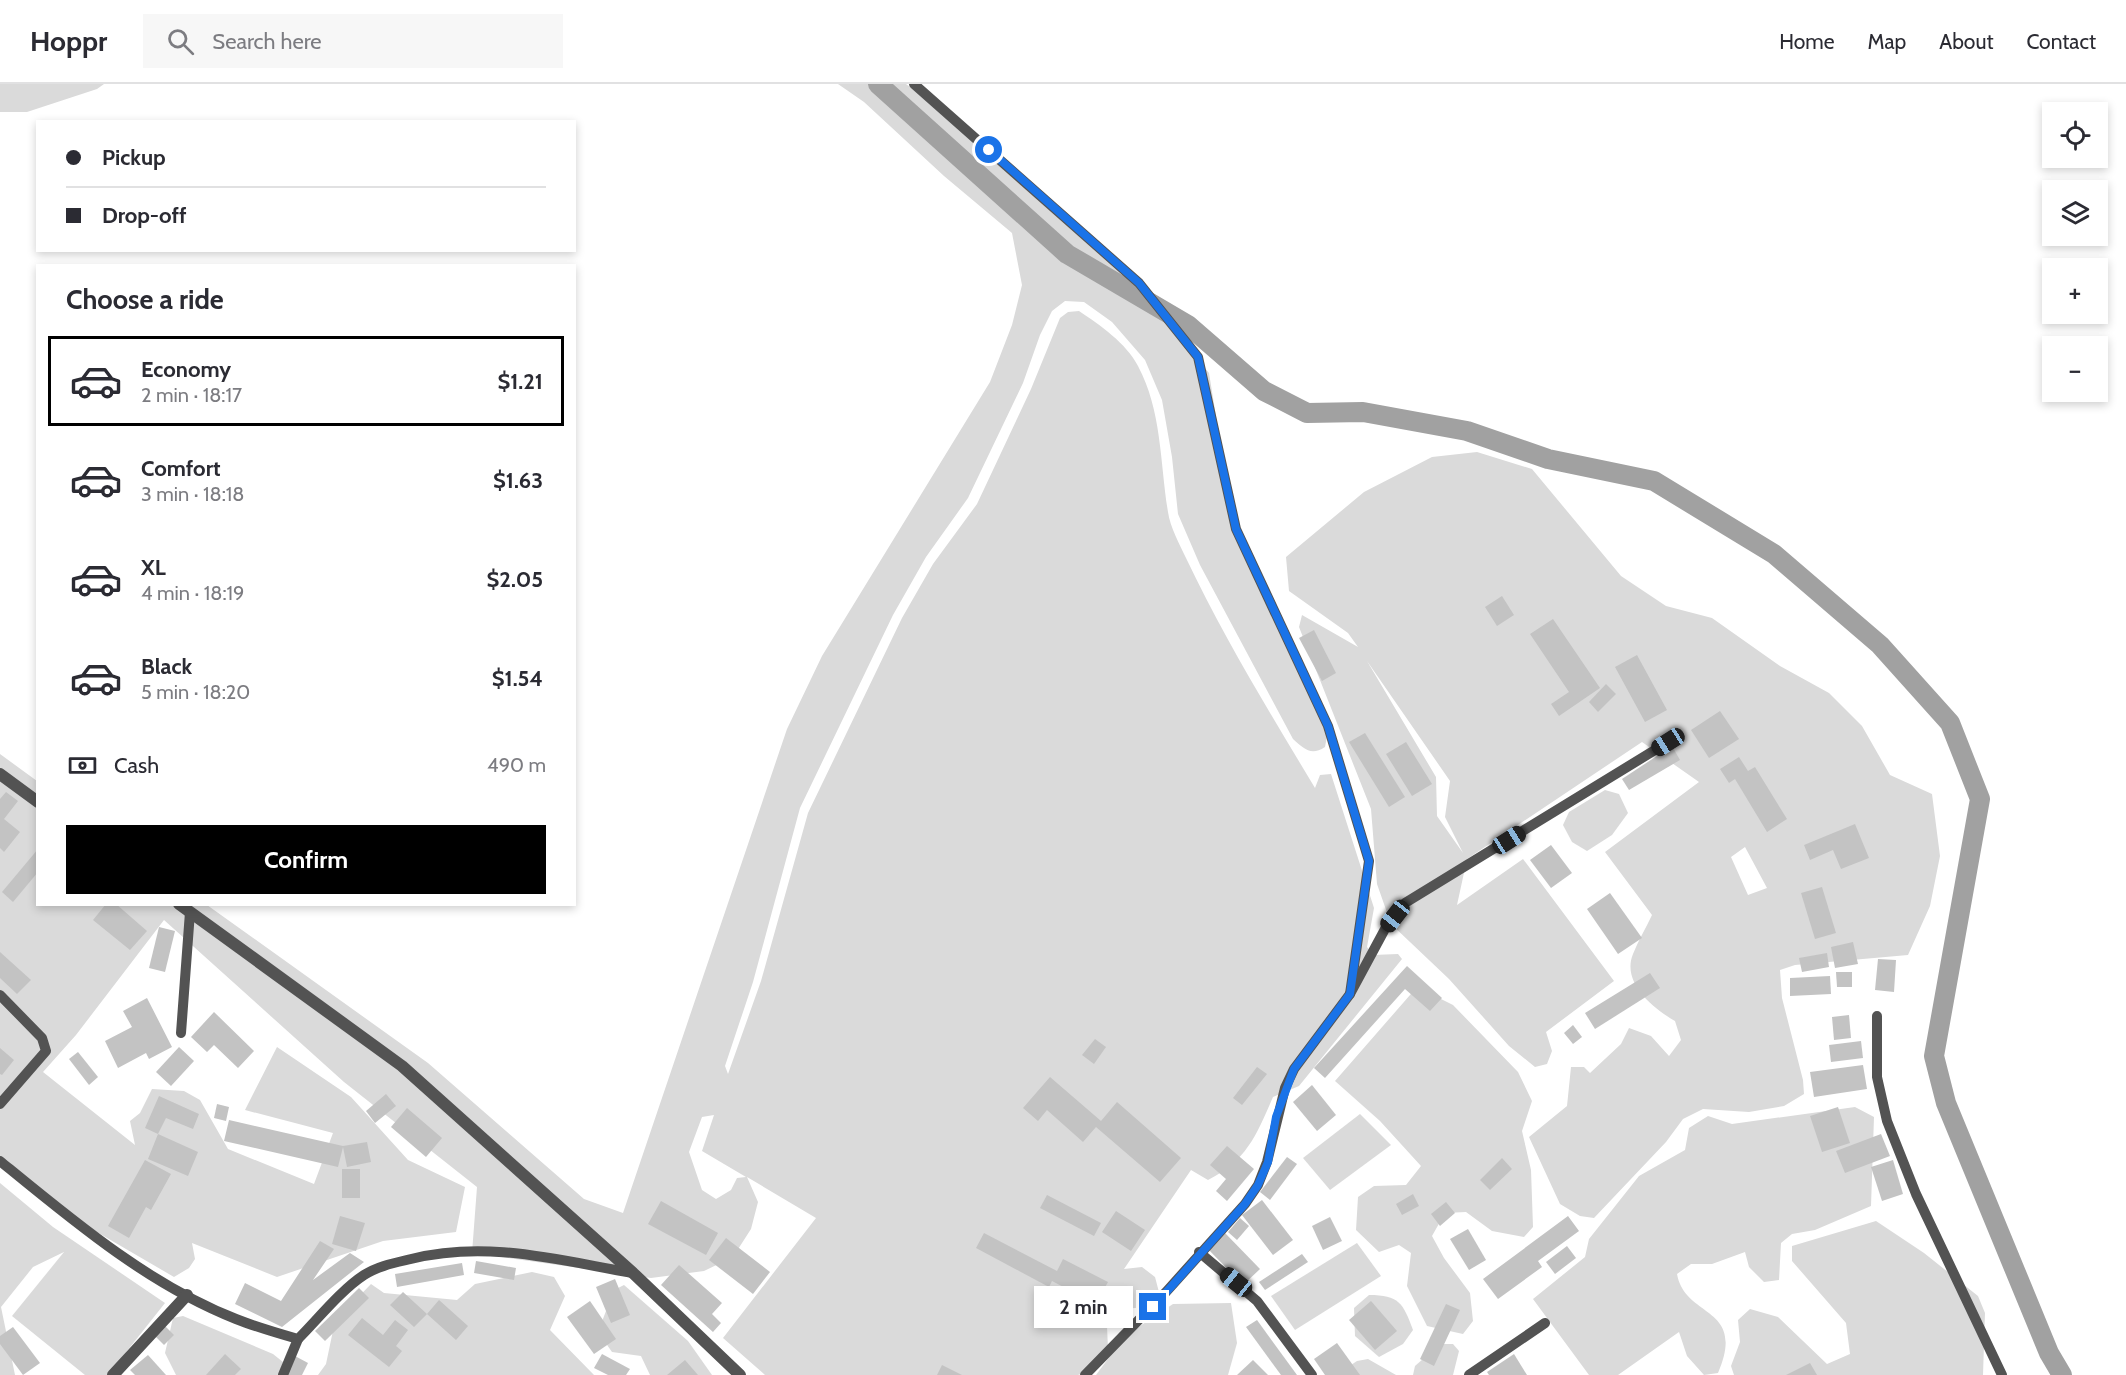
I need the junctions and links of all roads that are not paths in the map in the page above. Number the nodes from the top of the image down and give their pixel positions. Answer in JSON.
{"nodes":[{"id":1,"x":914,"y":84,"type":"edge"},
{"id":2,"x":1668,"y":742,"type":"dead end"},
{"id":3,"x":0,"y":774,"type":"edge"},
{"id":4,"x":36,"y":801,"type":"edge"},
{"id":5,"x":182,"y":906,"type":"edge"},
{"id":6,"x":190,"y":912,"type":"junction"},
{"id":7,"x":1350,"y":994,"type":"junction"},
{"id":8,"x":0,"y":995,"type":"edge"},
{"id":9,"x":1877,"y":1016,"type":"dead end"},
{"id":10,"x":181,"y":1033,"type":"dead end"},
{"id":11,"x":0,"y":1104,"type":"edge"},
{"id":12,"x":0,"y":1161,"type":"edge"},
{"id":13,"x":1199,"y":1252,"type":"junction"},
{"id":14,"x":633,"y":1273,"type":"junction"},
{"id":15,"x":187,"y":1294,"type":"junction"},
{"id":16,"x":1545,"y":1323,"type":"dead end"},
{"id":17,"x":298,"y":1339,"type":"junction"},
{"id":18,"x":113,"y":1375,"type":"edge"},
{"id":19,"x":283,"y":1375,"type":"edge"},
{"id":20,"x":740,"y":1375,"type":"edge"},
{"id":21,"x":1085,"y":1375,"type":"edge"},
{"id":22,"x":1312,"y":1375,"type":"edge"},
{"id":23,"x":1468,"y":1375,"type":"edge"},
{"id":24,"x":2002,"y":1375,"type":"edge"}],
"edges":[{"from":1,"to":7,"type":"lane"},
{"from":2,"to":7,"type":"lane"},
{"from":3,"to":4,"type":"street"},
{"from":5,"to":6,"type":"street"},
{"from":6,"to":10,"type":"lane"},
{"from":6,"to":14,"type":"street"},
{"from":7,"to":13,"type":"lane"},
{"from":8,"to":11,"type":"lane"},
{"from":9,"to":24,"type":"lane"},
{"from":12,"to":15,"type":"lane"},
{"from":13,"to":21,"type":"lane"},
{"from":13,"to":22,"type":"lane"},
{"from":14,"to":17,"type":"lane"},
{"from":14,"to":20,"type":"street"},
{"from":15,"to":17,"type":"lane"},
{"from":15,"to":18,"type":"street"},
{"from":16,"to":23,"type":"lane"},
{"from":17,"to":19,"type":"lane"}]}
